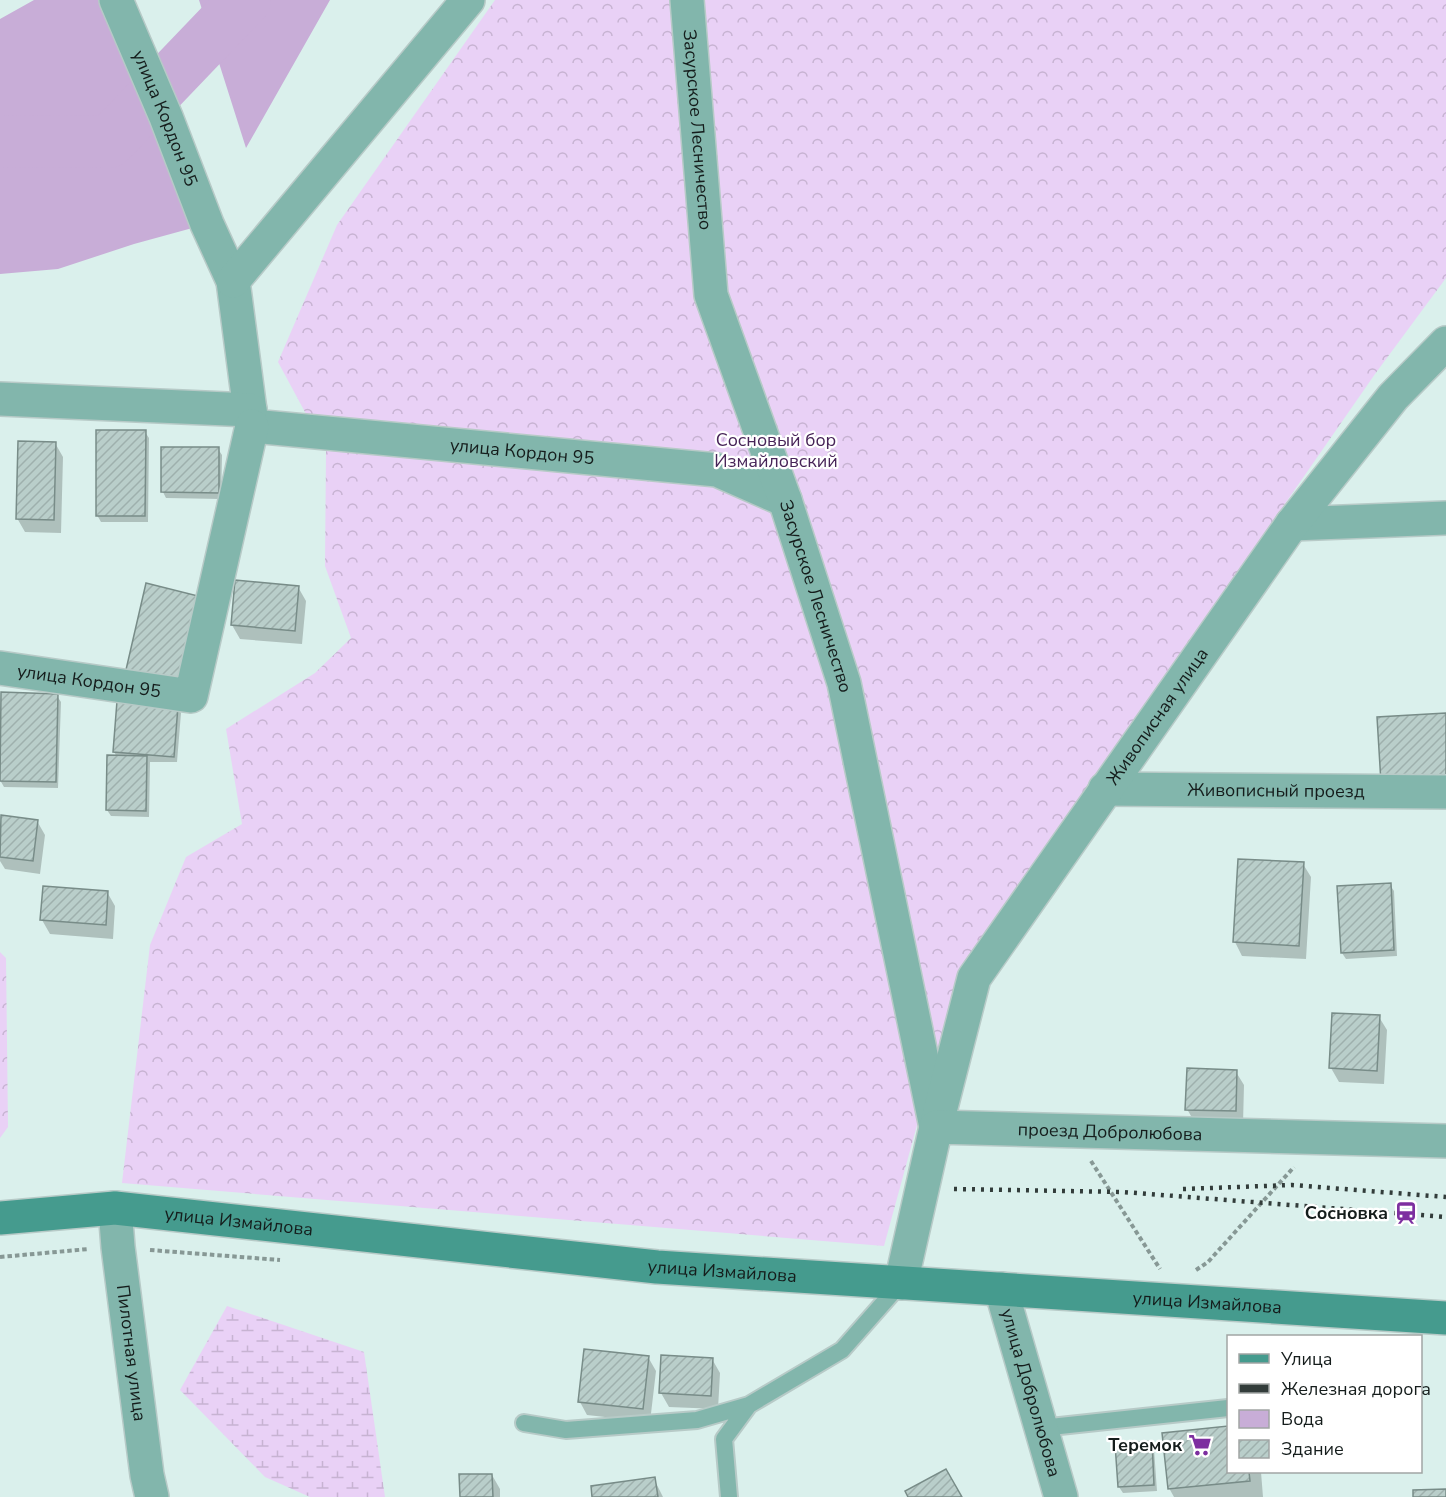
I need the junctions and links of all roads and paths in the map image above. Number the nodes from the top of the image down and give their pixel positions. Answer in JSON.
{"nodes":[{"id":1,"x":116,"y":0,"type":"edge"},
{"id":2,"x":468,"y":0,"type":"edge"},
{"id":3,"x":687,"y":0,"type":"edge"},
{"id":4,"x":233,"y":281,"type":"junction"},
{"id":5,"x":1446,"y":343,"type":"edge"},
{"id":6,"x":0,"y":399,"type":"edge"},
{"id":7,"x":251,"y":418,"type":"junction"},
{"id":8,"x":785,"y":500,"type":"junction"},
{"id":9,"x":1446,"y":518,"type":"edge"},
{"id":10,"x":1292,"y":524,"type":"junction"},
{"id":11,"x":0,"y":668,"type":"edge"},
{"id":12,"x":1105,"y":789,"type":"junction"},
{"id":13,"x":1446,"y":792,"type":"edge"},
{"id":14,"x":936,"y":1127,"type":"junction"},
{"id":15,"x":1071,"y":1131,"type":"junction"},
{"id":16,"x":1321,"y":1138,"type":"junction"},
{"id":17,"x":1446,"y":1141,"type":"edge"},
{"id":18,"x":115,"y":1208,"type":"junction"},
{"id":19,"x":0,"y":1218,"type":"edge"},
{"id":20,"x":118,"y":1247,"type":"junction"},
{"id":21,"x":0,"y":1257,"type":"edge"},
{"id":22,"x":1194,"y":1271,"type":"dead end"},
{"id":23,"x":1162,"y":1272,"type":"dead end"},
{"id":24,"x":901,"y":1283,"type":"junction"},
{"id":25,"x":1001,"y":1289,"type":"junction"},
{"id":26,"x":1446,"y":1317,"type":"edge"},
{"id":27,"x":749,"y":1405,"type":"junction"},
{"id":28,"x":1227,"y":1408,"type":"edge"},
{"id":29,"x":524,"y":1423,"type":"dead end"},
{"id":30,"x":1041,"y":1428,"type":"junction"},
{"id":31,"x":152,"y":1497,"type":"edge"},
{"id":32,"x":729,"y":1497,"type":"edge"},
{"id":33,"x":1061,"y":1497,"type":"edge"}],
"edges":[{"from":1,"to":4,"type":"street","name":"улица Кордон 95"},
{"from":2,"to":4,"type":"street"},
{"from":3,"to":8,"type":"street","name":"Засурское Лесничество"},
{"from":4,"to":7,"type":"street","name":"улица Кордон 95"},
{"from":5,"to":10,"type":"street","name":"Живописная улица"},
{"from":6,"to":7,"type":"street","name":"улица Кордон 95"},
{"from":7,"to":8,"type":"street","name":"улица Кордон 95"},
{"from":7,"to":11,"type":"street","name":"улица Кордон 95"},
{"from":8,"to":14,"type":"street","name":"Засурское Лесничество"},
{"from":9,"to":10,"type":"street"},
{"from":10,"to":12,"type":"street","name":"Живописная улица"},
{"from":12,"to":13,"type":"street","name":"Живописный проезд"},
{"from":12,"to":14,"type":"street","name":"Живописная улица"},
{"from":14,"to":15,"type":"street","name":"проезд Добролюбова"},
{"from":14,"to":24,"type":"street"},
{"from":15,"to":16,"type":"street","name":"проезд Добролюбова"},
{"from":15,"to":23,"type":"path"},
{"from":16,"to":17,"type":"street","name":"проезд Добролюбова"},
{"from":16,"to":22,"type":"path"},
{"from":18,"to":19,"type":"main road","name":"улица Измайлова"},
{"from":18,"to":20,"type":"street","name":"Пилотная улица"},
{"from":18,"to":24,"type":"main road","name":"улица Измайлова"},
{"from":20,"to":21,"type":"path"},
{"from":20,"to":31,"type":"street","name":"Пилотная улица"},
{"from":24,"to":25,"type":"main road","name":"улица Измайлова"},
{"from":24,"to":27,"type":"lane"},
{"from":25,"to":26,"type":"main road","name":"улица Измайлова"},
{"from":25,"to":30,"type":"street","name":"улица Добролюбова"},
{"from":27,"to":29,"type":"lane"},
{"from":27,"to":32,"type":"lane"},
{"from":28,"to":30,"type":"lane"},
{"from":30,"to":33,"type":"street","name":"улица Добролюбова"}]}
